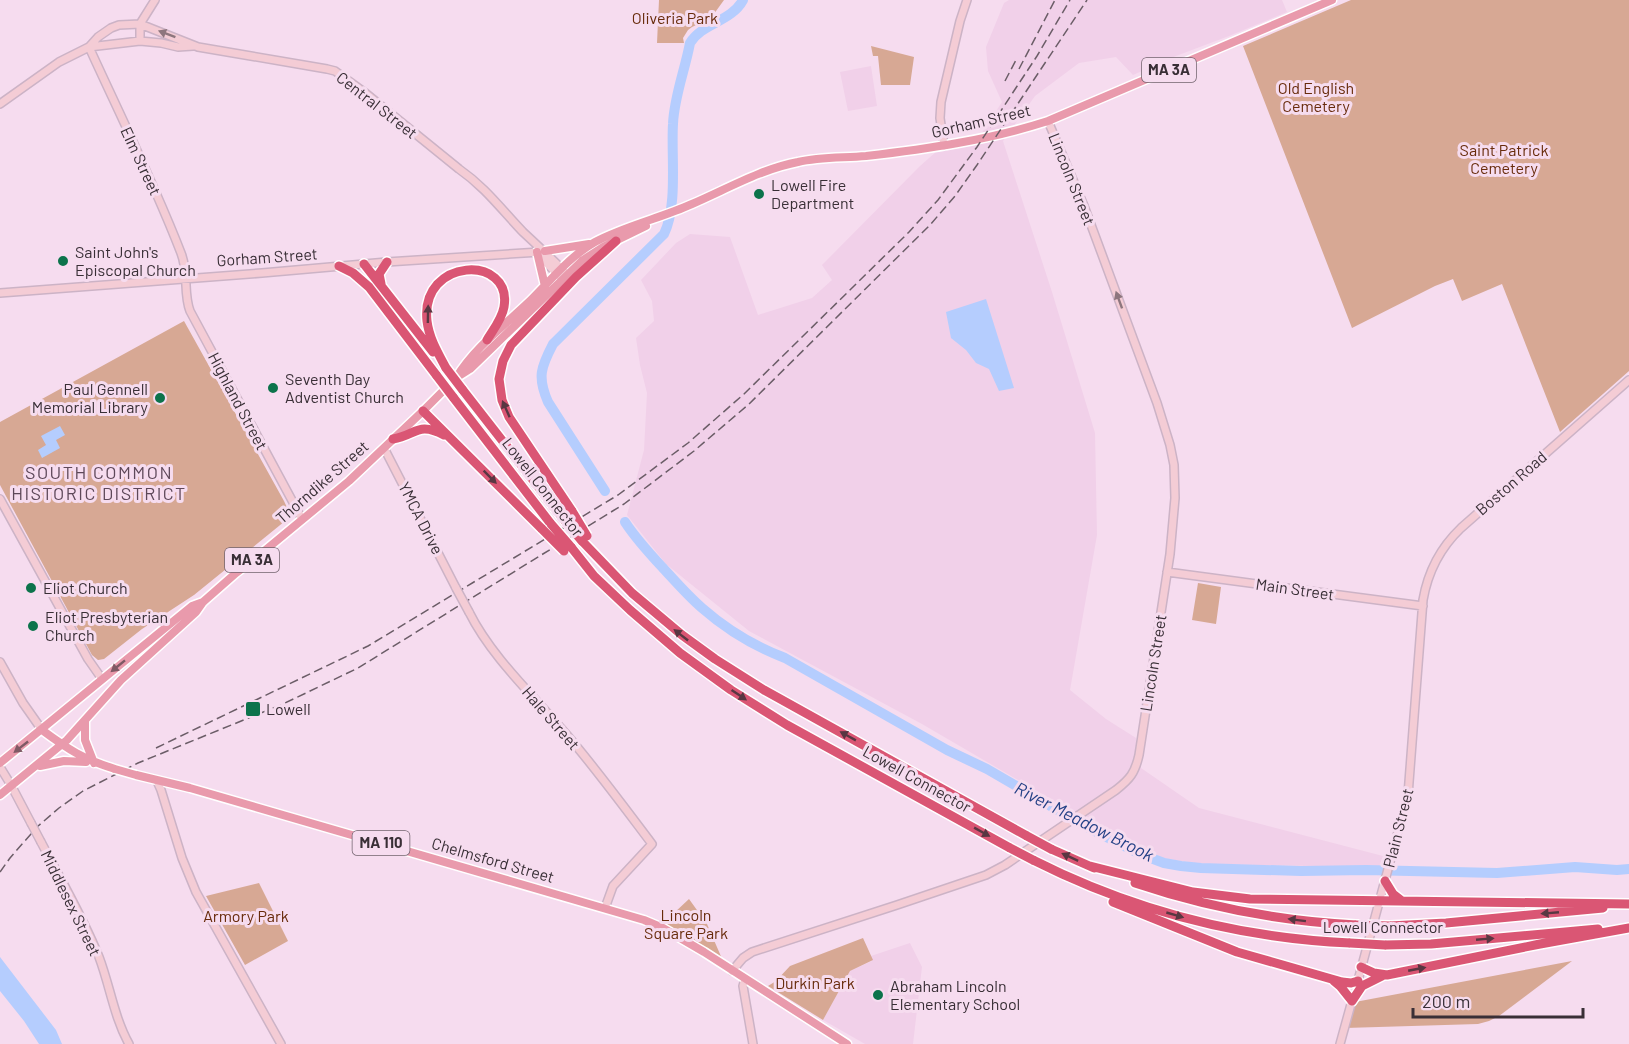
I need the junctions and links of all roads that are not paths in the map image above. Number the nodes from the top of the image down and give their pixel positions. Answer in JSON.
{"nodes":[{"id":1,"x":155,"y":0,"type":"edge"},
{"id":2,"x":967,"y":0,"type":"edge"},
{"id":3,"x":1332,"y":0,"type":"edge"},
{"id":4,"x":140,"y":24,"type":"junction"},
{"id":5,"x":112,"y":27,"type":"junction"},
{"id":6,"x":140,"y":41,"type":"junction"},
{"id":7,"x":116,"y":44,"type":"junction"},
{"id":8,"x":193,"y":46,"type":"junction"},
{"id":9,"x":89,"y":47,"type":"junction"},
{"id":10,"x":0,"y":104,"type":"edge"},
{"id":11,"x":1048,"y":121,"type":"junction"},
{"id":12,"x":944,"y":146,"type":"junction"},
{"id":13,"x":660,"y":218,"type":"junction"},
{"id":14,"x":616,"y":241,"type":"junction"},
{"id":15,"x":592,"y":243,"type":"junction"},
{"id":16,"x":541,"y":251,"type":"junction"},
{"id":17,"x":387,"y":262,"type":"junction"},
{"id":18,"x":364,"y":264,"type":"junction"},
{"id":19,"x":339,"y":266,"type":"junction"},
{"id":20,"x":562,"y":274,"type":"junction"},
{"id":21,"x":186,"y":278,"type":"junction"},
{"id":22,"x":545,"y":286,"type":"junction"},
{"id":23,"x":381,"y":287,"type":"junction"},
{"id":24,"x":0,"y":293,"type":"edge"},
{"id":25,"x":487,"y":340,"type":"junction"},
{"id":26,"x":446,"y":368,"type":"junction"},
{"id":27,"x":456,"y":378,"type":"junction"},
{"id":28,"x":1629,"y":380,"type":"edge"},
{"id":29,"x":423,"y":411,"type":"junction"},
{"id":30,"x":448,"y":436,"type":"junction"},
{"id":31,"x":393,"y":440,"type":"junction"},
{"id":32,"x":384,"y":448,"type":"junction"},
{"id":33,"x":0,"y":498,"type":"edge"},
{"id":34,"x":302,"y":519,"type":"junction"},
{"id":35,"x":585,"y":539,"type":"junction"},
{"id":36,"x":568,"y":549,"type":"junction"},
{"id":37,"x":1167,"y":572,"type":"junction"},
{"id":38,"x":456,"y":588,"type":"joint"},
{"id":39,"x":203,"y":602,"type":"junction"},
{"id":40,"x":1423,"y":606,"type":"junction"},
{"id":41,"x":0,"y":662,"type":"edge"},
{"id":42,"x":102,"y":679,"type":"junction"},
{"id":43,"x":85,"y":721,"type":"junction"},
{"id":44,"x":42,"y":730,"type":"junction"},
{"id":45,"x":62,"y":745,"type":"junction"},
{"id":46,"x":94,"y":763,"type":"junction"},
{"id":47,"x":0,"y":765,"type":"edge"},
{"id":48,"x":31,"y":770,"type":"junction"},
{"id":49,"x":157,"y":781,"type":"junction"},
{"id":50,"x":11,"y":785,"type":"junction"},
{"id":51,"x":0,"y":795,"type":"edge"},
{"id":52,"x":1090,"y":866,"type":"junction"},
{"id":53,"x":1061,"y":874,"type":"junction"},
{"id":54,"x":1385,"y":881,"type":"junction"},
{"id":55,"x":1404,"y":901,"type":"junction"},
{"id":56,"x":1379,"y":902,"type":"junction"},
{"id":57,"x":1629,"y":905,"type":"edge"},
{"id":58,"x":605,"y":908,"type":"junction"},
{"id":59,"x":1629,"y":927,"type":"edge"},
{"id":60,"x":1361,"y":966,"type":"junction"},
{"id":61,"x":732,"y":971,"type":"junction"},
{"id":62,"x":1387,"y":975,"type":"junction"},
{"id":63,"x":745,"y":979,"type":"junction"},
{"id":64,"x":1329,"y":979,"type":"junction"},
{"id":65,"x":1358,"y":981,"type":"junction"},
{"id":66,"x":1352,"y":1001,"type":"junction"},
{"id":67,"x":129,"y":1044,"type":"edge"},
{"id":68,"x":281,"y":1044,"type":"edge"},
{"id":69,"x":753,"y":1044,"type":"edge"},
{"id":70,"x":847,"y":1044,"type":"edge"},
{"id":71,"x":1340,"y":1044,"type":"edge"}],
"edges":[{"from":1,"to":4,"type":"street"},
{"from":2,"to":12,"type":"street"},
{"from":3,"to":11,"type":"main road","name":"Gorham Street","number":"MA 3A"},
{"from":4,"to":5,"type":"street","name":"Central Street"},
{"from":4,"to":6,"type":"street"},
{"from":8,"to":4,"type":"street","name":"Central Street","one_way":true},
{"from":5,"to":7,"type":"street"},
{"from":5,"to":9,"type":"street","name":"Central Street"},
{"from":6,"to":7,"type":"street","name":"Central Street"},
{"from":6,"to":8,"type":"street","name":"Central Street"},
{"from":7,"to":9,"type":"street","name":"Central Street"},
{"from":8,"to":16,"type":"street","name":"Central Street"},
{"from":9,"to":10,"type":"street","name":"Central Street"},
{"from":9,"to":21,"type":"street","name":"Elm Street"},
{"from":11,"to":12,"type":"main road","name":"Gorham Street","number":"MA 3A"},
{"from":37,"to":11,"type":"street","name":"Lincoln Street","one_way":true},
{"from":12,"to":13,"type":"main road","name":"Gorham Street","number":"MA 3A"},
{"from":13,"to":14,"type":"main road","name":"Gorham Street","number":"MA 3A"},
{"from":13,"to":15,"type":"main road","name":"Gorham Street","number":"MA 3A"},
{"from":14,"to":20,"type":"main road","name":"Gorham Street","number":"MA 3A"},
{"from":35,"to":14,"type":"highway","one_way":true,"bridge":true},
{"from":15,"to":16,"type":"main road"},
{"from":15,"to":20,"type":"main road","name":"Thorndike Street","number":"MA 3A"},
{"from":16,"to":17,"type":"street","name":"Gorham Street"},
{"from":16,"to":20,"type":"street"},
{"from":16,"to":22,"type":"main road"},
{"from":17,"to":18,"type":"street","name":"Gorham Street"},
{"from":17,"to":23,"type":"highway"},
{"from":18,"to":19,"type":"street","name":"Gorham Street"},
{"from":18,"to":23,"type":"highway"},
{"from":19,"to":21,"type":"street","name":"Gorham Street"},
{"from":19,"to":36,"type":"highway","name":"Lowell Connector","bridge":true},
{"from":20,"to":22,"type":"main road","name":"Thorndike Street","number":"MA 3A"},
{"from":20,"to":27,"type":"main road","name":"Thorndike Street","number":"MA 3A"},
{"from":21,"to":24,"type":"street","name":"Gorham Street"},
{"from":21,"to":34,"type":"street","name":"Highland Street"},
{"from":22,"to":25,"type":"main road","name":"Thorndike Street","number":"MA 3A"},
{"from":23,"to":26,"type":"highway"},
{"from":26,"to":25,"type":"highway","one_way":true},
{"from":25,"to":27,"type":"main road","name":"Thorndike Street","number":"MA 3A"},
{"from":26,"to":35,"type":"highway","name":"Lowell Connector","bridge":true},
{"from":27,"to":29,"type":"main road","name":"Thorndike Street","number":"MA 3A"},
{"from":28,"to":40,"type":"street","name":"Boston Road"},
{"from":29,"to":30,"type":"highway"},
{"from":29,"to":31,"type":"main road","name":"Thorndike Street","number":"MA 3A"},
{"from":30,"to":31,"type":"highway"},
{"from":30,"to":36,"type":"highway","one_way":true,"bridge":true},
{"from":31,"to":32,"type":"main road","name":"Thorndike Street","number":"MA 3A"},
{"from":32,"to":34,"type":"main road","name":"Thorndike Street","number":"MA 3A"},
{"from":32,"to":38,"type":"street","name":"YMCA Drive"},
{"from":33,"to":42,"type":"street"},
{"from":34,"to":39,"type":"main road","name":"Thorndike Street","number":"MA 3A"},
{"from":52,"to":35,"type":"highway","name":"Lowell Connector","one_way":true,"bridge":true},
{"from":36,"to":53,"type":"highway","name":"Lowell Connector","one_way":true,"bridge":true},
{"from":37,"to":40,"type":"street","name":"Main Street"},
{"from":37,"to":61,"type":"street","name":"Lincoln Street"},
{"from":38,"to":58,"type":"street","name":"Hale Street","bridge":true},
{"from":39,"to":42,"type":"main road","name":"Thorndike Street","one_way":true},
{"from":39,"to":43,"type":"main road","name":"Thorndike Street","number":"MA 3A"},
{"from":40,"to":54,"type":"street","name":"Plain Street"},
{"from":41,"to":44,"type":"street"},
{"from":42,"to":44,"type":"main road","name":"Thorndike Street"},
{"from":43,"to":45,"type":"main road","name":"Thorndike Street"},
{"from":43,"to":46,"type":"main road"},
{"from":44,"to":45,"type":"main road","name":"Chelmsford Street"},
{"from":44,"to":47,"type":"main road","name":"Thorndike Street","one_way":true},
{"from":45,"to":46,"type":"main road","name":"Chelmsford Street"},
{"from":45,"to":48,"type":"main road","name":"Thorndike Street"},
{"from":46,"to":48,"type":"main road"},
{"from":46,"to":49,"type":"main road","name":"Chelmsford Street","bridge":true},
{"from":47,"to":50,"type":"street","name":"Middlesex Street"},
{"from":48,"to":50,"type":"main road","name":"Thorndike Street"},
{"from":49,"to":58,"type":"main road","name":"Chelmsford Street","number":"MA 110"},
{"from":49,"to":68,"type":"street"},
{"from":50,"to":51,"type":"main road","name":"Thorndike Street"},
{"from":50,"to":67,"type":"street","name":"Middlesex Street","bridge":true},
{"from":52,"to":56,"type":"highway"},
{"from":57,"to":52,"type":"highway","name":"Lowell Connector","one_way":true,"bridge":true},
{"from":53,"to":59,"type":"highway","name":"Lowell Connector","one_way":true,"bridge":true},
{"from":53,"to":64,"type":"highway"},
{"from":54,"to":55,"type":"highway"},
{"from":54,"to":56,"type":"street","name":"Plain Street"},
{"from":55,"to":56,"type":"highway"},
{"from":55,"to":57,"type":"highway"},
{"from":56,"to":60,"type":"street","name":"Plain Street"},
{"from":58,"to":61,"type":"main road","name":"Chelmsford Street","number":"MA 110"},
{"from":62,"to":59,"type":"highway","one_way":true},
{"from":60,"to":62,"type":"highway"},
{"from":60,"to":65,"type":"street","name":"Plain Street"},
{"from":61,"to":63,"type":"main road","name":"Chelmsford Street","number":"MA 110"},
{"from":62,"to":66,"type":"highway"},
{"from":63,"to":69,"type":"street"},
{"from":63,"to":70,"type":"main road","name":"Chelmsford Street","number":"MA 110"},
{"from":64,"to":65,"type":"highway"},
{"from":64,"to":66,"type":"highway"},
{"from":65,"to":66,"type":"street","name":"Plain Street"},
{"from":66,"to":71,"type":"street","name":"Plain Street"}]}
